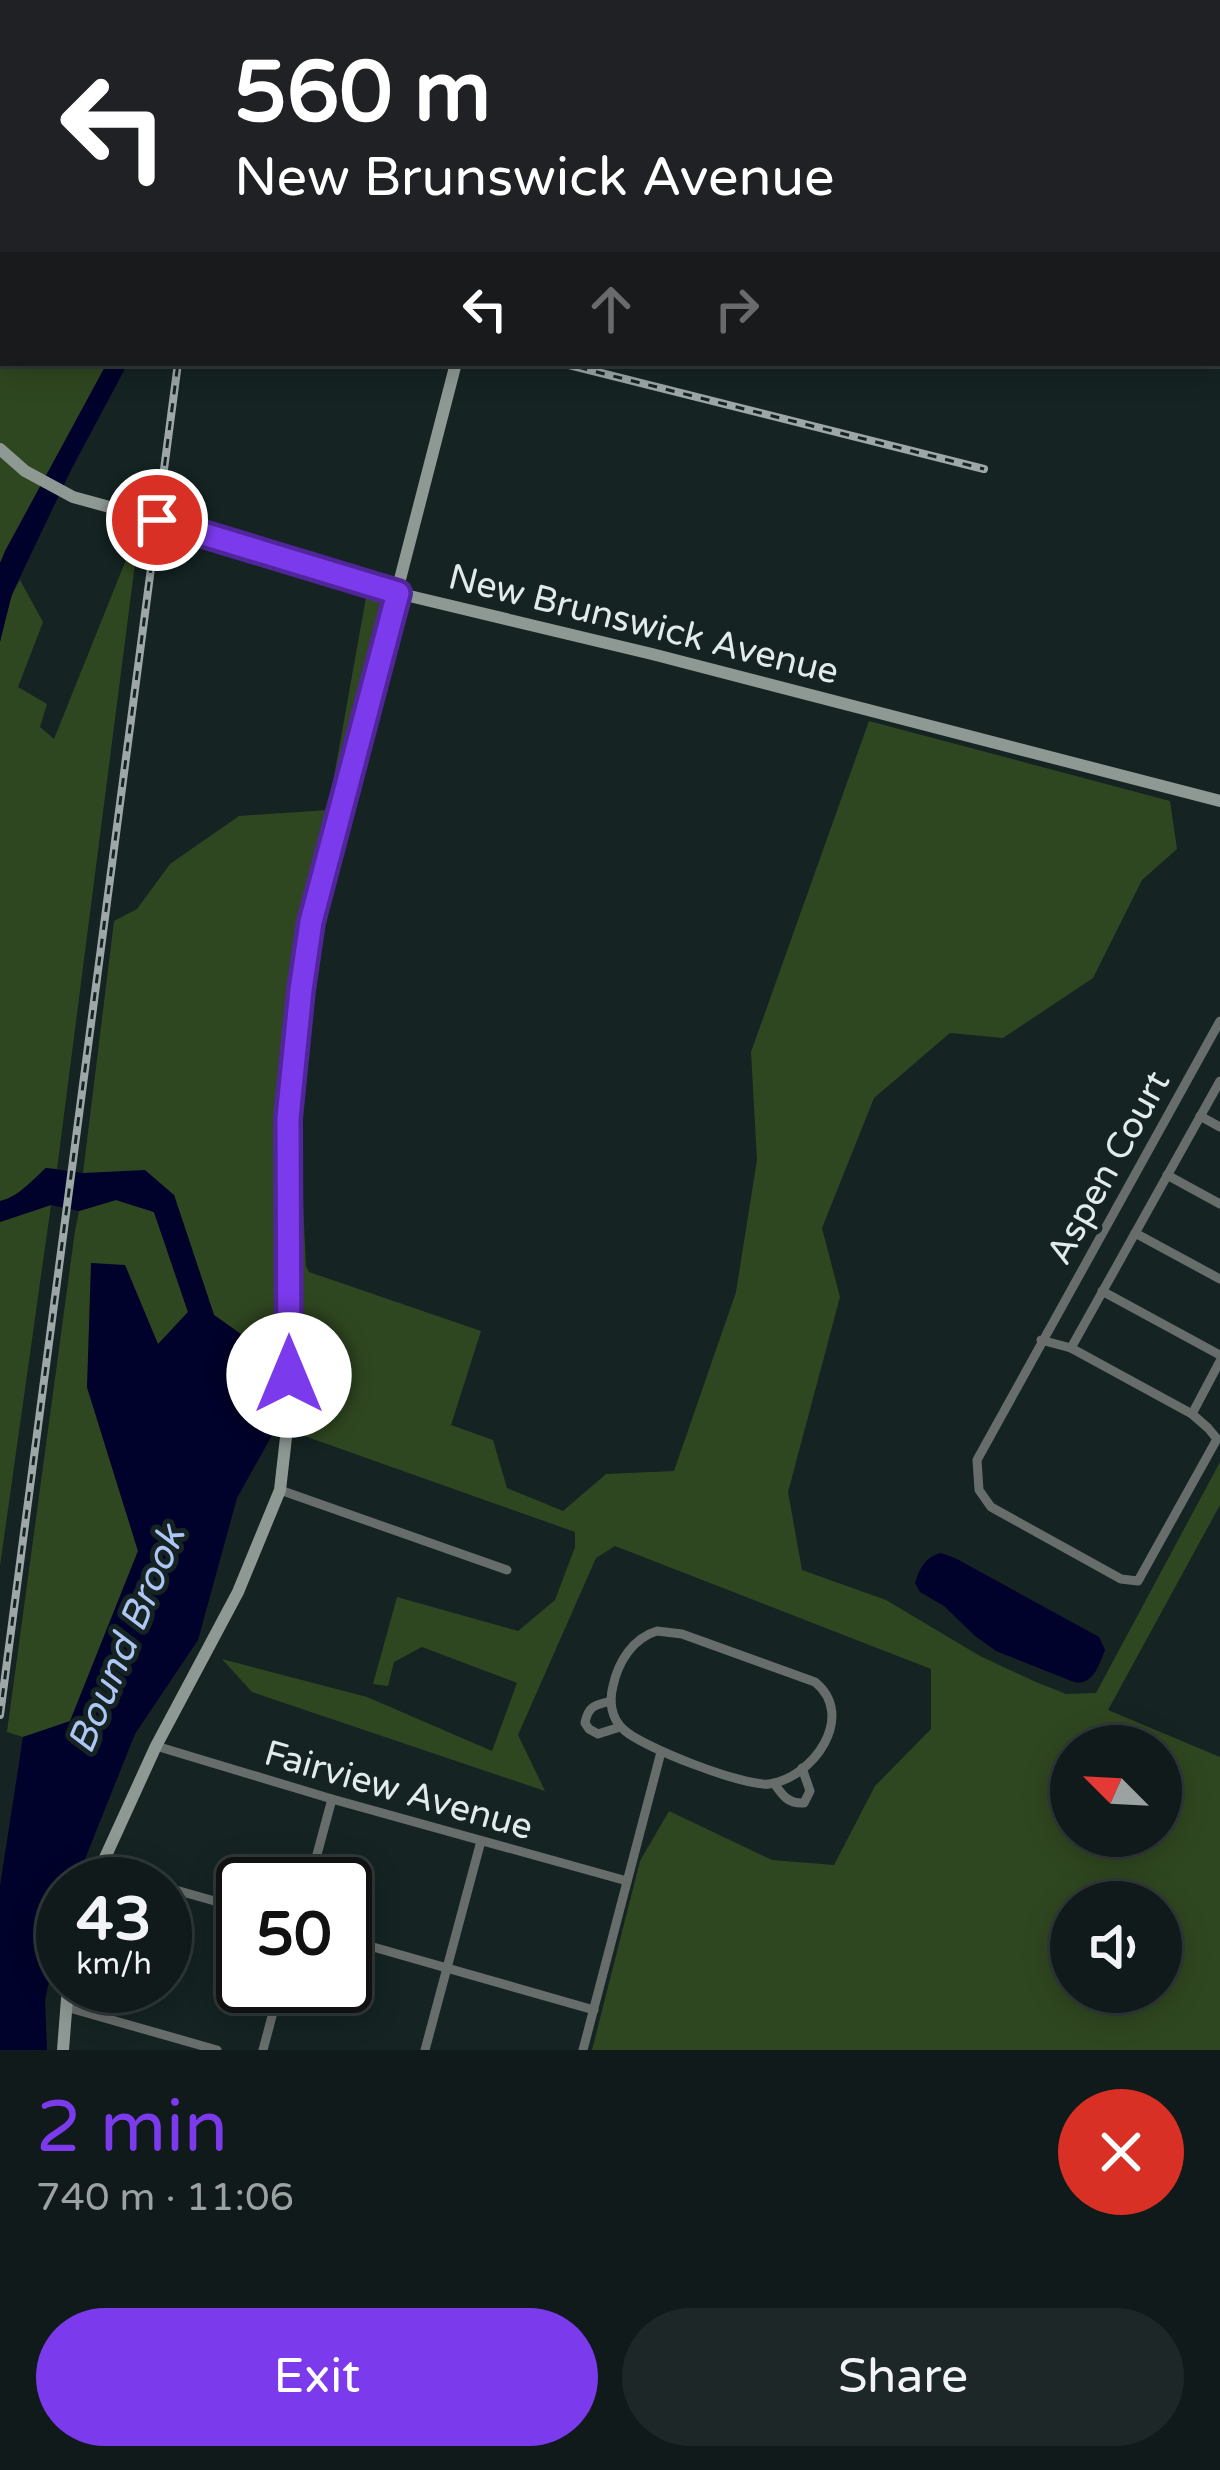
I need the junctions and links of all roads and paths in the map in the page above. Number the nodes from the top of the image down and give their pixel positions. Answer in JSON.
{"nodes":[{"id":1,"x":455,"y":366,"type":"edge"},
{"id":2,"x":0,"y":449,"type":"edge"},
{"id":3,"x":398,"y":593,"type":"junction"},
{"id":4,"x":1220,"y":800,"type":"edge"},
{"id":5,"x":1220,"y":1021,"type":"edge"},
{"id":6,"x":1220,"y":1081,"type":"edge"},
{"id":7,"x":1200,"y":1116,"type":"junction"},
{"id":8,"x":1220,"y":1127,"type":"edge"},
{"id":9,"x":1168,"y":1175,"type":"junction"},
{"id":10,"x":1220,"y":1204,"type":"edge"},
{"id":11,"x":1135,"y":1233,"type":"junction"},
{"id":12,"x":1220,"y":1280,"type":"edge"},
{"id":13,"x":1102,"y":1292,"type":"junction"},
{"id":14,"x":1041,"y":1340,"type":"junction"},
{"id":15,"x":1071,"y":1348,"type":"junction"},
{"id":16,"x":1220,"y":1358,"type":"edge"},
{"id":17,"x":1192,"y":1414,"type":"junction"},
{"id":18,"x":280,"y":1490,"type":"junction"},
{"id":19,"x":506,"y":1570,"type":"dead end"},
{"id":20,"x":611,"y":1701,"type":"junction"},
{"id":21,"x":620,"y":1727,"type":"junction"},
{"id":22,"x":156,"y":1746,"type":"junction"},
{"id":23,"x":661,"y":1752,"type":"junction"},
{"id":24,"x":802,"y":1768,"type":"junction"},
{"id":25,"x":774,"y":1783,"type":"junction"},
{"id":26,"x":332,"y":1799,"type":"junction"},
{"id":27,"x":481,"y":1841,"type":"junction"},
{"id":28,"x":104,"y":1857,"type":"edge"},
{"id":29,"x":316,"y":1857,"type":"edge"},
{"id":30,"x":627,"y":1881,"type":"junction"},
{"id":31,"x":372,"y":1947,"type":"edge"},
{"id":32,"x":447,"y":1969,"type":"junction"},
{"id":33,"x":594,"y":2010,"type":"junction"},
{"id":34,"x":66,"y":2013,"type":"edge"},
{"id":35,"x":87,"y":2013,"type":"edge"},
{"id":36,"x":273,"y":2013,"type":"edge"},
{"id":37,"x":63,"y":2050,"type":"edge"},
{"id":38,"x":218,"y":2050,"type":"edge"},
{"id":39,"x":263,"y":2050,"type":"edge"},
{"id":40,"x":425,"y":2050,"type":"edge"},
{"id":41,"x":583,"y":2050,"type":"edge"}],
"edges":[{"from":1,"to":3,"type":"main road"},
{"from":2,"to":3,"type":"main road","name":"New Brunswick Avenue"},
{"from":3,"to":4,"type":"main road","name":"New Brunswick Avenue"},
{"from":3,"to":18,"type":"main road"},
{"from":5,"to":14,"type":"street","name":"Aspen Court"},
{"from":6,"to":7,"type":"street"},
{"from":7,"to":8,"type":"street"},
{"from":7,"to":9,"type":"street"},
{"from":9,"to":10,"type":"street"},
{"from":9,"to":11,"type":"street"},
{"from":11,"to":12,"type":"street"},
{"from":11,"to":13,"type":"street"},
{"from":13,"to":15,"type":"street"},
{"from":13,"to":16,"type":"street"},
{"from":14,"to":15,"type":"street"},
{"from":14,"to":17,"type":"street","name":"Aspen Court"},
{"from":15,"to":17,"type":"street"},
{"from":16,"to":17,"type":"street"},
{"from":18,"to":19,"type":"street"},
{"from":18,"to":22,"type":"main road"},
{"from":20,"to":21,"type":"street"},
{"from":20,"to":21,"type":"street"},
{"from":20,"to":24,"type":"street"},
{"from":21,"to":23,"type":"street"},
{"from":22,"to":26,"type":"street","name":"Fairview Avenue"},
{"from":22,"to":28,"type":"main road"},
{"from":23,"to":25,"type":"street"},
{"from":23,"to":30,"type":"street"},
{"from":24,"to":25,"type":"street"},
{"from":24,"to":25,"type":"street"},
{"from":26,"to":27,"type":"street","name":"Fairview Avenue"},
{"from":26,"to":29,"type":"street"},
{"from":27,"to":30,"type":"street","name":"Fairview Avenue"},
{"from":27,"to":32,"type":"street"},
{"from":30,"to":33,"type":"street"},
{"from":31,"to":32,"type":"street"},
{"from":32,"to":33,"type":"street"},
{"from":32,"to":40,"type":"street"},
{"from":33,"to":41,"type":"street"},
{"from":34,"to":37,"type":"main road"},
{"from":35,"to":38,"type":"street"},
{"from":36,"to":39,"type":"street"}]}
